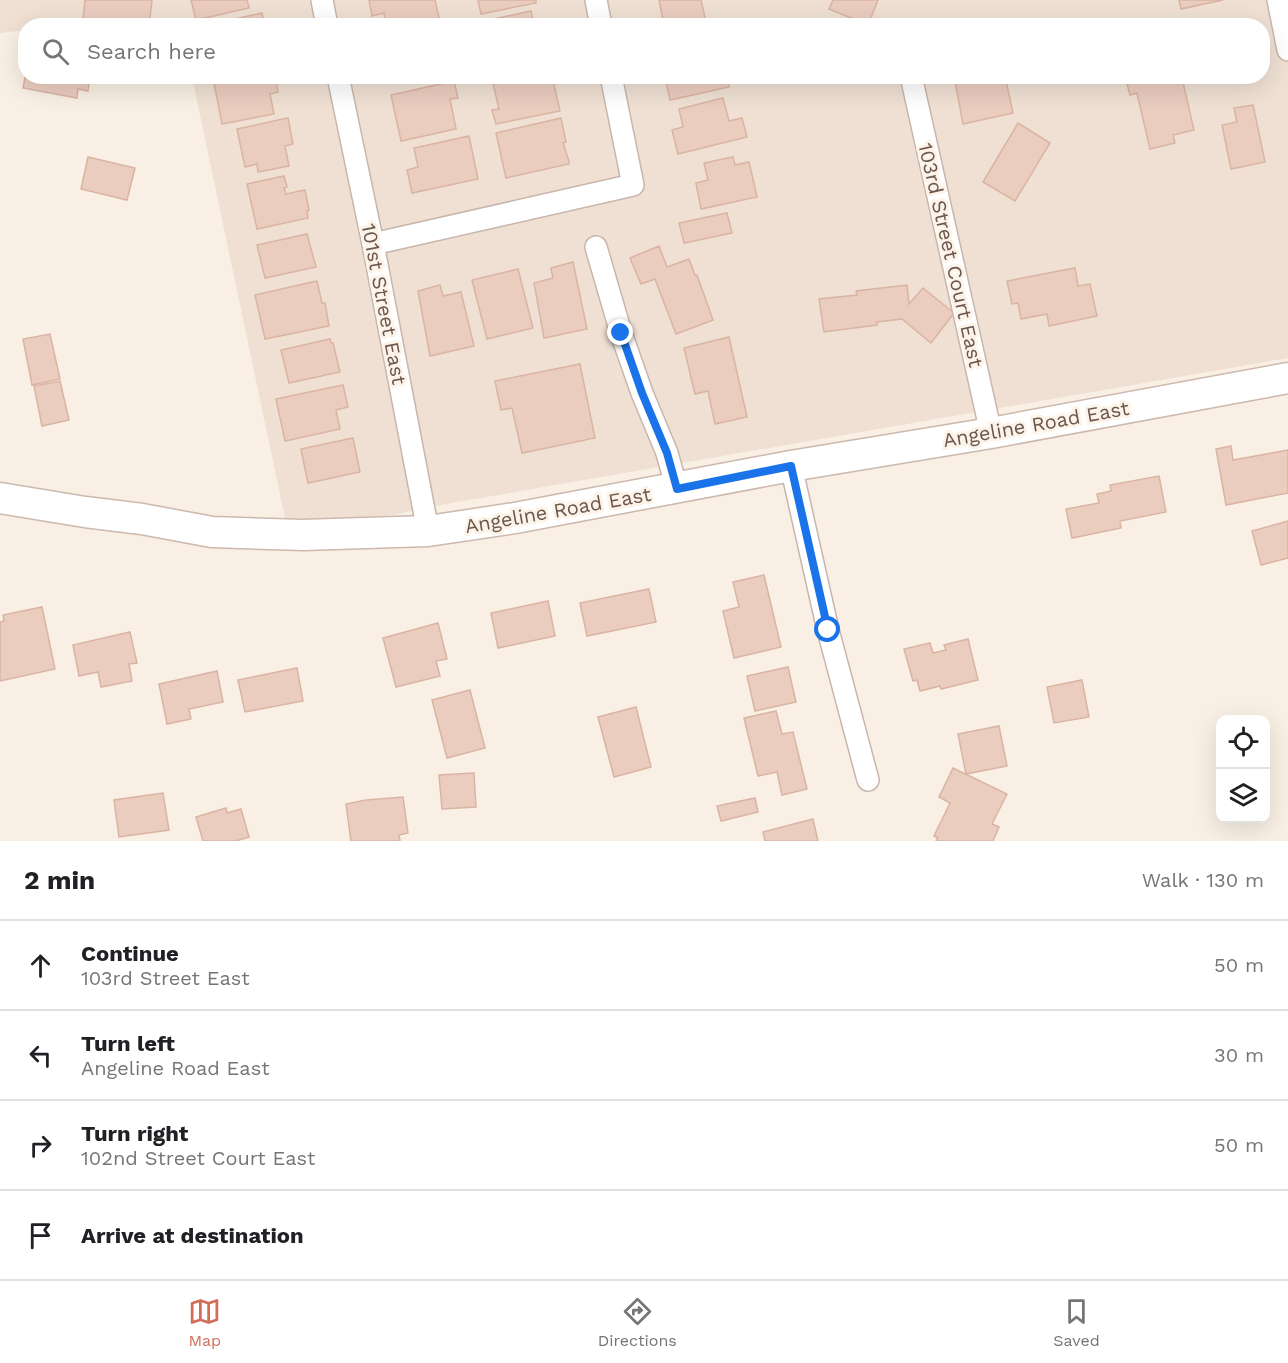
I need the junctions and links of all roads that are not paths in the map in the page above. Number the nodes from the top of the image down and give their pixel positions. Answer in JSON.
{"nodes":[{"id":1,"x":322,"y":0,"type":"edge"},
{"id":2,"x":596,"y":0,"type":"edge"},
{"id":3,"x":1278,"y":0,"type":"edge"},
{"id":4,"x":325,"y":18,"type":"edge"},
{"id":5,"x":599,"y":18,"type":"edge"},
{"id":6,"x":1288,"y":50,"type":"edge"},
{"id":7,"x":340,"y":84,"type":"edge"},
{"id":8,"x":613,"y":84,"type":"edge"},
{"id":9,"x":913,"y":84,"type":"edge"},
{"id":10,"x":373,"y":244,"type":"junction"},
{"id":11,"x":596,"y":247,"type":"dead end"},
{"id":12,"x":1288,"y":378,"type":"edge"},
{"id":13,"x":991,"y":433,"type":"junction"},
{"id":14,"x":791,"y":466,"type":"junction"},
{"id":15,"x":677,"y":489,"type":"junction"},
{"id":16,"x":0,"y":498,"type":"edge"},
{"id":17,"x":428,"y":531,"type":"junction"},
{"id":18,"x":868,"y":780,"type":"dead end"}],
"edges":[{"from":1,"to":4,"type":"street"},
{"from":2,"to":5,"type":"street"},
{"from":3,"to":6,"type":"street"},
{"from":7,"to":10,"type":"street","name":"101st Street East"},
{"from":8,"to":10,"type":"street"},
{"from":9,"to":13,"type":"street","name":"103rd Street Court East"},
{"from":10,"to":17,"type":"street","name":"101st Street East"},
{"from":11,"to":15,"type":"street"},
{"from":12,"to":13,"type":"street","name":"Angeline Road East"},
{"from":13,"to":14,"type":"street","name":"Angeline Road East"},
{"from":14,"to":15,"type":"street","name":"Angeline Road East"},
{"from":14,"to":18,"type":"street"},
{"from":15,"to":17,"type":"street","name":"Angeline Road East"},
{"from":16,"to":17,"type":"street","name":"Angeline Road East"}]}
